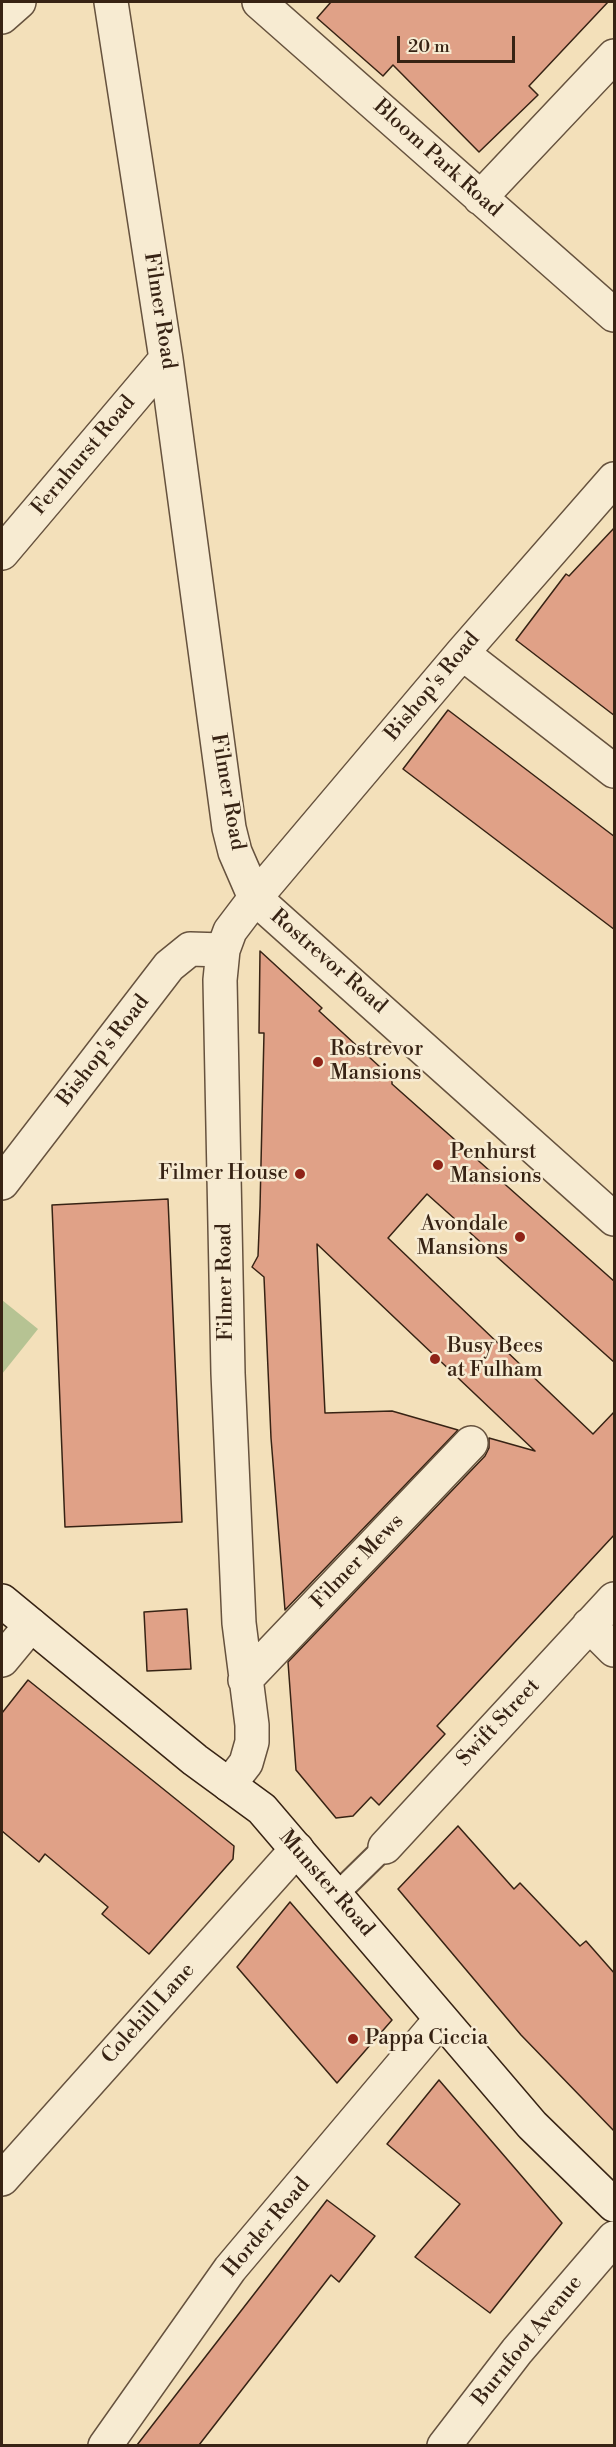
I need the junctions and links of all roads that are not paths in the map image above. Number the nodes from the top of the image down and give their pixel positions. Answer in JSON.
{"nodes":[{"id":1,"x":19,"y":2,"type":"edge"},
{"id":2,"x":111,"y":2,"type":"edge"},
{"id":3,"x":268,"y":4,"type":"edge"},
{"id":4,"x":2,"y":17,"type":"edge"},
{"id":5,"x":615,"y":56,"type":"edge"},
{"id":6,"x":480,"y":198,"type":"junction"},
{"id":7,"x":615,"y":315,"type":"edge"},
{"id":8,"x":166,"y":359,"type":"junction"},
{"id":9,"x":615,"y":479,"type":"edge"},
{"id":10,"x":2,"y":553,"type":"edge"},
{"id":11,"x":462,"y":653,"type":"junction"},
{"id":12,"x":615,"y":771,"type":"edge"},
{"id":13,"x":255,"y":898,"type":"junction"},
{"id":14,"x":223,"y":950,"type":"junction"},
{"id":15,"x":2,"y":1183,"type":"edge"},
{"id":16,"x":615,"y":1219,"type":"edge"},
{"id":17,"x":471,"y":1443,"type":"dead end"},
{"id":18,"x":615,"y":1599,"type":"edge"},
{"id":19,"x":2,"y":1601,"type":"edge"},
{"id":20,"x":31,"y":1625,"type":"junction"},
{"id":21,"x":589,"y":1625,"type":"junction"},
{"id":22,"x":615,"y":1650,"type":"edge"},
{"id":23,"x":2,"y":1660,"type":"edge"},
{"id":24,"x":245,"y":1680,"type":"junction"},
{"id":25,"x":230,"y":1785,"type":"junction"},
{"id":26,"x":385,"y":1847,"type":"joint"},
{"id":27,"x":297,"y":1849,"type":"junction"},
{"id":28,"x":337,"y":1894,"type":"junction"},
{"id":29,"x":441,"y":2019,"type":"junction"},
{"id":30,"x":2,"y":2179,"type":"edge"},
{"id":31,"x":615,"y":2205,"type":"edge"},
{"id":32,"x":615,"y":2238,"type":"edge"},
{"id":33,"x":105,"y":2445,"type":"edge"},
{"id":34,"x":444,"y":2445,"type":"edge"}],
"edges":[{"from":1,"to":4,"type":"street"},
{"from":2,"to":8,"type":"street","name":"Filmer Road"},
{"from":3,"to":6,"type":"street","name":"Bloom Park Road"},
{"from":5,"to":6,"type":"street"},
{"from":6,"to":7,"type":"street","name":"Bloom Park Road"},
{"from":8,"to":10,"type":"street","name":"Fernhurst Road"},
{"from":8,"to":13,"type":"street","name":"Filmer Road"},
{"from":9,"to":11,"type":"street","name":"Bishop's Road"},
{"from":11,"to":12,"type":"street"},
{"from":11,"to":13,"type":"street","name":"Bishop's Road"},
{"from":13,"to":14,"type":"street","name":"Filmer Road"},
{"from":13,"to":16,"type":"street","name":"Rostrevor Road"},
{"from":14,"to":15,"type":"street","name":"Bishop's Road"},
{"from":14,"to":24,"type":"street","name":"Filmer Road"},
{"from":17,"to":24,"type":"street","name":"Filmer Mews"},
{"from":18,"to":21,"type":"street","name":"Swift Street"},
{"from":19,"to":20,"type":"street","name":"Munster Road"},
{"from":20,"to":23,"type":"street"},
{"from":20,"to":25,"type":"street","name":"Munster Road"},
{"from":21,"to":22,"type":"street"},
{"from":21,"to":26,"type":"street","name":"Swift Street"},
{"from":24,"to":25,"type":"street","name":"Filmer Road"},
{"from":25,"to":27,"type":"street","name":"Munster Road"},
{"from":26,"to":28,"type":"lane"},
{"from":27,"to":28,"type":"street","name":"Munster Road"},
{"from":27,"to":30,"type":"street","name":"Colehill Lane"},
{"from":28,"to":29,"type":"street","name":"Munster Road"},
{"from":29,"to":31,"type":"street","name":"Munster Road"},
{"from":29,"to":33,"type":"street","name":"Horder Road"},
{"from":32,"to":34,"type":"street","name":"Burnfoot Avenue"}]}
